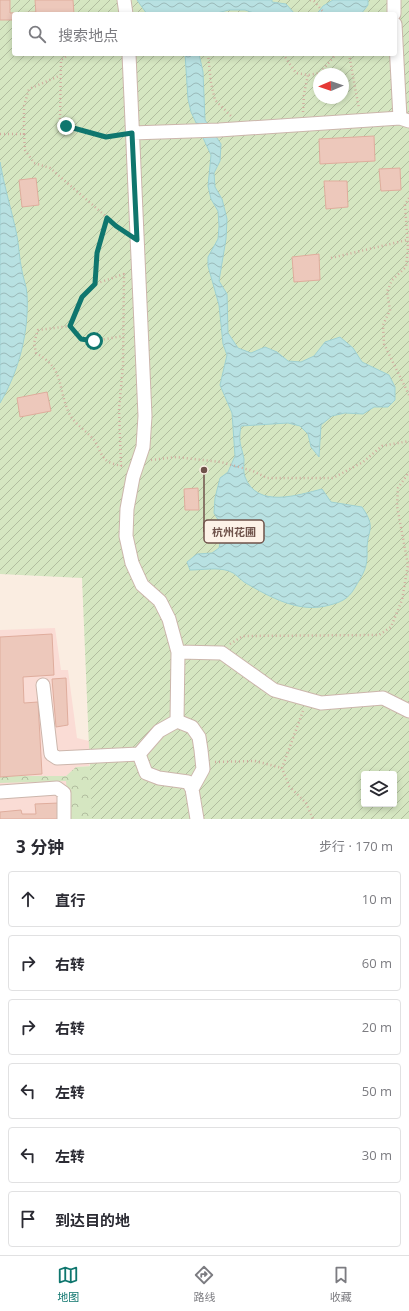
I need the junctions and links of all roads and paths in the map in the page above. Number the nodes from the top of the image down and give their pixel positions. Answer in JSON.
{"nodes":[{"id":1,"x":124,"y":0,"type":"edge"},
{"id":2,"x":310,"y":0,"type":"edge"},
{"id":3,"x":394,"y":0,"type":"edge"},
{"id":4,"x":126,"y":12,"type":"edge"},
{"id":5,"x":323,"y":12,"type":"edge"},
{"id":6,"x":394,"y":12,"type":"edge"},
{"id":7,"x":397,"y":45,"type":"edge"},
{"id":8,"x":66,"y":56,"type":"edge"},
{"id":9,"x":129,"y":56,"type":"edge"},
{"id":10,"x":208,"y":56,"type":"edge"},
{"id":11,"x":284,"y":56,"type":"edge"},
{"id":12,"x":334,"y":56,"type":"edge"},
{"id":13,"x":349,"y":56,"type":"edge"},
{"id":14,"x":308,"y":75,"type":"junction"},
{"id":15,"x":59,"y":76,"type":"junction"},
{"id":16,"x":404,"y":119,"type":"edge"},
{"id":17,"x":360,"y":121,"type":"junction"},
{"id":18,"x":303,"y":124,"type":"junction"},
{"id":19,"x":225,"y":129,"type":"junction"},
{"id":20,"x":132,"y":133,"type":"junction"},
{"id":21,"x":0,"y":134,"type":"edge"},
{"id":22,"x":24,"y":134,"type":"junction"},
{"id":23,"x":409,"y":198,"type":"edge"},
{"id":24,"x":107,"y":218,"type":"junction"},
{"id":25,"x":137,"y":240,"type":"junction"},
{"id":26,"x":408,"y":240,"type":"junction"},
{"id":27,"x":331,"y":258,"type":"dead end"},
{"id":28,"x":95,"y":284,"type":"junction"},
{"id":29,"x":70,"y":326,"type":"junction"},
{"id":30,"x":123,"y":336,"type":"junction"},
{"id":31,"x":409,"y":395,"type":"edge"},
{"id":32,"x":409,"y":441,"type":"edge"},
{"id":33,"x":137,"y":464,"type":"junction"},
{"id":34,"x":121,"y":466,"type":"junction"},
{"id":35,"x":409,"y":472,"type":"edge"},
{"id":36,"x":408,"y":563,"type":"edge"},
{"id":37,"x":178,"y":652,"type":"junction"},
{"id":38,"x":222,"y":653,"type":"junction"},
{"id":39,"x":43,"y":685,"type":"dead end"},
{"id":40,"x":308,"y":700,"type":"junction"},
{"id":41,"x":409,"y":711,"type":"edge"},
{"id":42,"x":177,"y":721,"type":"junction"},
{"id":43,"x":139,"y":754,"type":"junction"},
{"id":44,"x":202,"y":762,"type":"junction"},
{"id":45,"x":282,"y":768,"type":"junction"},
{"id":46,"x":192,"y":789,"type":"junction"},
{"id":47,"x":0,"y":792,"type":"edge"},
{"id":48,"x":64,"y":819,"type":"edge"},
{"id":49,"x":197,"y":819,"type":"edge"},
{"id":50,"x":313,"y":819,"type":"edge"}],
"edges":[{"from":1,"to":4,"type":"lane"},
{"from":2,"to":5,"type":"path"},
{"from":3,"to":6,"type":"lane"},
{"from":7,"to":16,"type":"lane"},
{"from":8,"to":15,"type":"path"},
{"from":9,"to":20,"type":"lane"},
{"from":10,"to":19,"type":"path"},
{"from":11,"to":14,"type":"path"},
{"from":12,"to":14,"type":"path"},
{"from":13,"to":17,"type":"path"},
{"from":14,"to":18,"type":"path"},
{"from":15,"to":20,"type":"path"},
{"from":15,"to":22,"type":"path"},
{"from":16,"to":17,"type":"lane"},
{"from":17,"to":18,"type":"lane"},
{"from":18,"to":19,"type":"lane"},
{"from":19,"to":20,"type":"lane"},
{"from":20,"to":25,"type":"lane"},
{"from":21,"to":22,"type":"path"},
{"from":22,"to":24,"type":"path"},
{"from":23,"to":26,"type":"path"},
{"from":24,"to":25,"type":"path"},
{"from":24,"to":28,"type":"path"},
{"from":25,"to":33,"type":"lane"},
{"from":26,"to":27,"type":"path"},
{"from":26,"to":31,"type":"path"},
{"from":28,"to":29,"type":"path"},
{"from":28,"to":30,"type":"path"},
{"from":29,"to":30,"type":"path"},
{"from":29,"to":34,"type":"path"},
{"from":30,"to":34,"type":"path"},
{"from":32,"to":33,"type":"path"},
{"from":33,"to":34,"type":"path"},
{"from":33,"to":37,"type":"lane"},
{"from":35,"to":36,"type":"path"},
{"from":36,"to":38,"type":"path"},
{"from":37,"to":38,"type":"lane"},
{"from":37,"to":42,"type":"lane"},
{"from":38,"to":40,"type":"lane"},
{"from":39,"to":43,"type":"lane"},
{"from":40,"to":41,"type":"lane"},
{"from":40,"to":45,"type":"path"},
{"from":42,"to":43,"type":"lane"},
{"from":42,"to":44,"type":"lane"},
{"from":43,"to":46,"type":"lane"},
{"from":44,"to":45,"type":"path"},
{"from":44,"to":46,"type":"lane"},
{"from":45,"to":50,"type":"path"},
{"from":46,"to":49,"type":"lane"},
{"from":47,"to":48,"type":"lane"}]}
